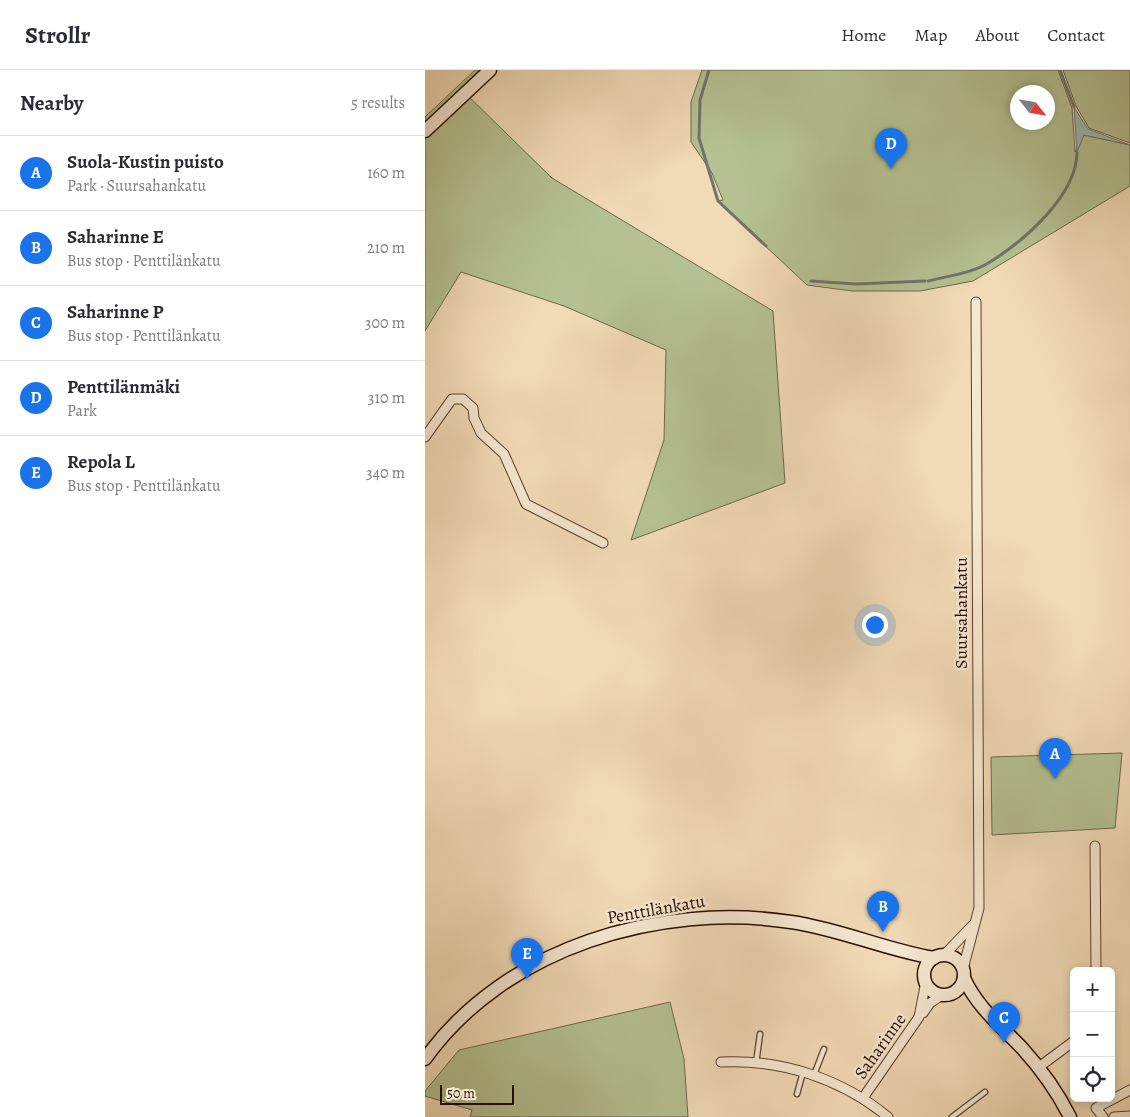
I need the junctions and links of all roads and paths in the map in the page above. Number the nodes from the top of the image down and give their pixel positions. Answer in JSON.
{"nodes":[{"id":1,"x":490,"y":70,"type":"edge"},
{"id":2,"x":425,"y":131,"type":"edge"},
{"id":3,"x":976,"y":302,"type":"dead end"},
{"id":4,"x":425,"y":437,"type":"edge"},
{"id":5,"x":603,"y":543,"type":"dead end"},
{"id":6,"x":1095,"y":846,"type":"dead end"},
{"id":7,"x":975,"y":923,"type":"junction"},
{"id":8,"x":900,"y":951,"type":"junction"},
{"id":9,"x":939,"y":957,"type":"junction"},
{"id":10,"x":1096,"y":967,"type":"edge"},
{"id":11,"x":963,"y":974,"type":"junction"},
{"id":12,"x":925,"y":977,"type":"junction"},
{"id":13,"x":946,"y":994,"type":"junction"},
{"id":14,"x":919,"y":1017,"type":"junction"},
{"id":15,"x":993,"y":1020,"type":"junction"},
{"id":16,"x":760,"y":1034,"type":"dead end"},
{"id":17,"x":1070,"y":1044,"type":"edge"},
{"id":18,"x":824,"y":1048,"type":"dead end"},
{"id":19,"x":425,"y":1058,"type":"edge"},
{"id":20,"x":721,"y":1062,"type":"dead end"},
{"id":21,"x":756,"y":1063,"type":"junction"},
{"id":22,"x":1039,"y":1067,"type":"junction"},
{"id":23,"x":803,"y":1071,"type":"junction"},
{"id":24,"x":814,"y":1075,"type":"junction"},
{"id":25,"x":1130,"y":1090,"type":"edge"},
{"id":26,"x":985,"y":1092,"type":"dead end"},
{"id":27,"x":797,"y":1094,"type":"dead end"},
{"id":28,"x":863,"y":1098,"type":"junction"},
{"id":29,"x":1130,"y":1116,"type":"edge"},
{"id":30,"x":888,"y":1117,"type":"edge"},
{"id":31,"x":952,"y":1117,"type":"edge"},
{"id":32,"x":1070,"y":1117,"type":"edge"},
{"id":33,"x":1103,"y":1117,"type":"edge"},
{"id":34,"x":1113,"y":1117,"type":"edge"}],
"edges":[{"from":1,"to":2,"type":"street"},
{"from":3,"to":7,"type":"street","name":"Suursahankatu"},
{"from":4,"to":5,"type":"street"},
{"from":6,"to":10,"type":"street"},
{"from":7,"to":9,"type":"street"},
{"from":7,"to":11,"type":"street","name":"Suursahankatu"},
{"from":8,"to":9,"type":"street","name":"Penttilänkatu"},
{"from":8,"to":12,"type":"street"},
{"from":8,"to":19,"type":"street","name":"Penttilänkatu"},
{"from":9,"to":11,"type":"street"},
{"from":9,"to":12,"type":"street"},
{"from":11,"to":13,"type":"street"},
{"from":11,"to":15,"type":"street"},
{"from":12,"to":13,"type":"street"},
{"from":12,"to":14,"type":"street","name":"Saharinne"},
{"from":13,"to":14,"type":"street"},
{"from":13,"to":15,"type":"street"},
{"from":14,"to":28,"type":"street","name":"Saharinne"},
{"from":15,"to":22,"type":"street"},
{"from":16,"to":21,"type":"lane"},
{"from":17,"to":22,"type":"street"},
{"from":18,"to":24,"type":"lane"},
{"from":20,"to":21,"type":"street"},
{"from":21,"to":23,"type":"street"},
{"from":22,"to":32,"type":"street"},
{"from":23,"to":24,"type":"street"},
{"from":23,"to":27,"type":"lane"},
{"from":24,"to":28,"type":"street"},
{"from":25,"to":33,"type":"street"},
{"from":26,"to":31,"type":"lane"},
{"from":28,"to":30,"type":"street"},
{"from":29,"to":34,"type":"street"}]}
